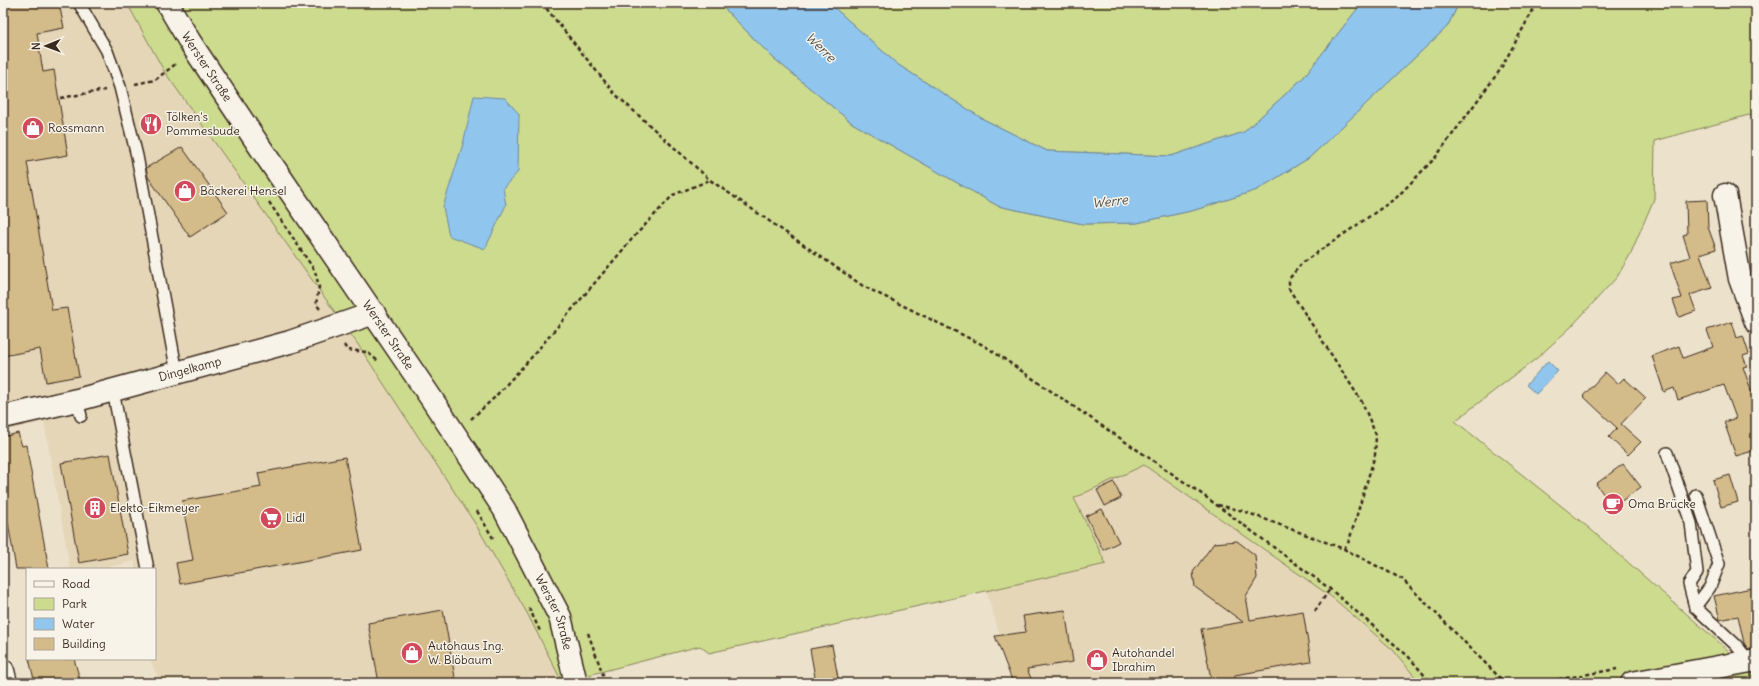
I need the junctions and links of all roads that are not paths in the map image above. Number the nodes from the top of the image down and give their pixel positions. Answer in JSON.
{"nodes":[{"id":1,"x":79,"y":3,"type":"edge"},
{"id":2,"x":167,"y":3,"type":"edge"},
{"id":3,"x":1725,"y":195,"type":"dead end"},
{"id":4,"x":374,"y":313,"type":"junction"},
{"id":5,"x":1756,"y":322,"type":"edge"},
{"id":6,"x":177,"y":373,"type":"junction"},
{"id":7,"x":113,"y":391,"type":"junction"},
{"id":8,"x":3,"y":418,"type":"edge"},
{"id":9,"x":1667,"y":453,"type":"dead end"},
{"id":10,"x":1696,"y":496,"type":"dead end"},
{"id":11,"x":148,"y":568,"type":"edge"},
{"id":12,"x":1696,"y":607,"type":"junction"},
{"id":13,"x":571,"y":659,"type":"junction"},
{"id":14,"x":1753,"y":660,"type":"edge"},
{"id":15,"x":3,"y":671,"type":"edge"},
{"id":16,"x":6,"y":683,"type":"edge"},
{"id":17,"x":576,"y":683,"type":"edge"},
{"id":18,"x":582,"y":683,"type":"edge"},
{"id":19,"x":1632,"y":683,"type":"edge"}],
"edges":[{"from":1,"to":6,"type":"lane"},
{"from":2,"to":4,"type":"main road","name":"Werster Straße"},
{"from":3,"to":5,"type":"main road"},
{"from":4,"to":6,"type":"main road","name":"Dingelkamp"},
{"from":4,"to":13,"type":"main road","name":"Werster Straße"},
{"from":6,"to":7,"type":"main road","name":"Dingelkamp"},
{"from":7,"to":8,"type":"main road","name":"Dingelkamp"},
{"from":7,"to":11,"type":"lane"},
{"from":9,"to":12,"type":"lane"},
{"from":10,"to":12,"type":"lane"},
{"from":12,"to":14,"type":"lane"},
{"from":13,"to":17,"type":"main road","name":"Werster Straße"},
{"from":13,"to":18,"type":"main road"},
{"from":14,"to":19,"type":"main road"},
{"from":15,"to":16,"type":"main road"}]}
